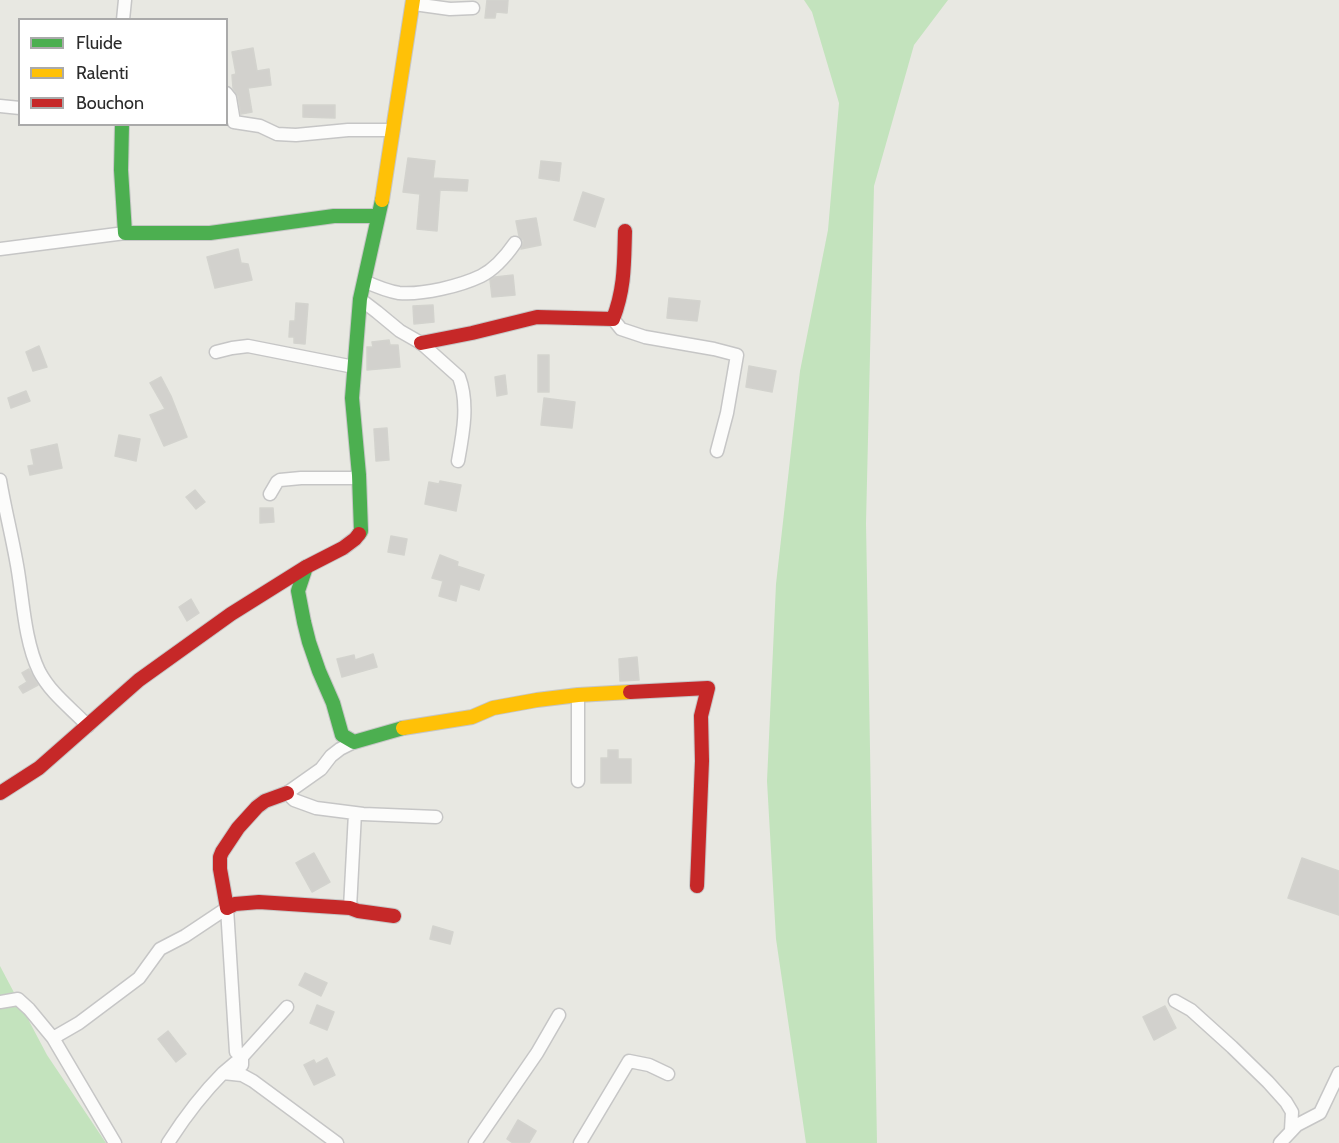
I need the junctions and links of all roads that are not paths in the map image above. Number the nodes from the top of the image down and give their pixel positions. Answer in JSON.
{"nodes":[{"id":1,"x":125,"y":0,"type":"edge"},
{"id":2,"x":413,"y":2,"type":"edge"},
{"id":3,"x":473,"y":8,"type":"dead end"},
{"id":4,"x":123,"y":18,"type":"edge"},
{"id":5,"x":228,"y":96,"type":"edge"},
{"id":6,"x":0,"y":106,"type":"edge"},
{"id":7,"x":18,"y":108,"type":"edge"},
{"id":8,"x":230,"y":122,"type":"edge"},
{"id":9,"x":122,"y":126,"type":"edge"},
{"id":10,"x":393,"y":130,"type":"junction"},
{"id":11,"x":378,"y":216,"type":"junction"},
{"id":12,"x":625,"y":231,"type":"dead end"},
{"id":13,"x":125,"y":233,"type":"junction"},
{"id":14,"x":515,"y":243,"type":"dead end"},
{"id":15,"x":0,"y":249,"type":"edge"},
{"id":16,"x":364,"y":281,"type":"junction"},
{"id":17,"x":360,"y":299,"type":"junction"},
{"id":18,"x":613,"y":319,"type":"junction"},
{"id":19,"x":421,"y":343,"type":"junction"},
{"id":20,"x":216,"y":352,"type":"dead end"},
{"id":21,"x":354,"y":367,"type":"junction"},
{"id":22,"x":717,"y":451,"type":"dead end"},
{"id":23,"x":458,"y":461,"type":"dead end"},
{"id":24,"x":359,"y":475,"type":"junction"},
{"id":25,"x":0,"y":480,"type":"edge"},
{"id":26,"x":270,"y":494,"type":"dead end"},
{"id":27,"x":306,"y":567,"type":"junction"},
{"id":28,"x":282,"y":582,"type":"junction"},
{"id":29,"x":298,"y":591,"type":"junction"},
{"id":30,"x":578,"y":695,"type":"junction"},
{"id":31,"x":88,"y":726,"type":"junction"},
{"id":32,"x":346,"y":742,"type":"junction"},
{"id":33,"x":578,"y":781,"type":"dead end"},
{"id":34,"x":0,"y":793,"type":"edge"},
{"id":35,"x":287,"y":793,"type":"junction"},
{"id":36,"x":355,"y":813,"type":"junction"},
{"id":37,"x":436,"y":818,"type":"dead end"},
{"id":38,"x":697,"y":886,"type":"dead end"},
{"id":39,"x":227,"y":908,"type":"junction"},
{"id":40,"x":350,"y":908,"type":"junction"},
{"id":41,"x":394,"y":916,"type":"dead end"},
{"id":42,"x":1175,"y":1001,"type":"dead end"},
{"id":43,"x":0,"y":1002,"type":"edge"},
{"id":44,"x":287,"y":1007,"type":"dead end"},
{"id":45,"x":559,"y":1015,"type":"dead end"},
{"id":46,"x":53,"y":1038,"type":"junction"},
{"id":47,"x":242,"y":1057,"type":"junction"},
{"id":48,"x":223,"y":1073,"type":"junction"},
{"id":49,"x":1339,"y":1073,"type":"edge"},
{"id":50,"x":668,"y":1074,"type":"dead end"},
{"id":51,"x":242,"y":1076,"type":"junction"},
{"id":52,"x":1291,"y":1130,"type":"junction"},
{"id":53,"x":116,"y":1143,"type":"edge"},
{"id":54,"x":168,"y":1143,"type":"edge"},
{"id":55,"x":338,"y":1143,"type":"edge"},
{"id":56,"x":475,"y":1143,"type":"edge"},
{"id":57,"x":580,"y":1143,"type":"edge"},
{"id":58,"x":1280,"y":1143,"type":"edge"}],
"edges":[{"from":1,"to":4,"type":"street"},
{"from":2,"to":3,"type":"street"},
{"from":2,"to":10,"type":"street"},
{"from":5,"to":8,"type":"street"},
{"from":6,"to":7,"type":"street"},
{"from":8,"to":10,"type":"street"},
{"from":9,"to":13,"type":"street"},
{"from":10,"to":11,"type":"street"},
{"from":11,"to":13,"type":"street"},
{"from":11,"to":16,"type":"street"},
{"from":12,"to":18,"type":"street"},
{"from":13,"to":15,"type":"street"},
{"from":14,"to":16,"type":"street"},
{"from":16,"to":17,"type":"street"},
{"from":17,"to":19,"type":"street"},
{"from":17,"to":21,"type":"street"},
{"from":18,"to":19,"type":"street"},
{"from":18,"to":22,"type":"street"},
{"from":19,"to":23,"type":"street"},
{"from":20,"to":21,"type":"street"},
{"from":21,"to":24,"type":"street"},
{"from":24,"to":26,"type":"street"},
{"from":24,"to":27,"type":"street"},
{"from":25,"to":31,"type":"street"},
{"from":27,"to":28,"type":"street"},
{"from":27,"to":29,"type":"street"},
{"from":28,"to":29,"type":"street"},
{"from":28,"to":31,"type":"street"},
{"from":29,"to":32,"type":"street"},
{"from":30,"to":32,"type":"street"},
{"from":30,"to":33,"type":"street"},
{"from":30,"to":38,"type":"street"},
{"from":31,"to":34,"type":"street"},
{"from":32,"to":35,"type":"street"},
{"from":35,"to":36,"type":"street"},
{"from":35,"to":39,"type":"street"},
{"from":36,"to":37,"type":"street"},
{"from":36,"to":40,"type":"street"},
{"from":39,"to":40,"type":"street"},
{"from":39,"to":46,"type":"street"},
{"from":39,"to":47,"type":"street"},
{"from":40,"to":41,"type":"street"},
{"from":42,"to":52,"type":"street"},
{"from":43,"to":46,"type":"street"},
{"from":44,"to":47,"type":"street"},
{"from":45,"to":56,"type":"street"},
{"from":46,"to":53,"type":"street"},
{"from":47,"to":48,"type":"street"},
{"from":47,"to":51,"type":"street"},
{"from":48,"to":51,"type":"street"},
{"from":48,"to":54,"type":"street"},
{"from":49,"to":52,"type":"street"},
{"from":50,"to":57,"type":"street"},
{"from":51,"to":55,"type":"street"},
{"from":52,"to":58,"type":"street"}]}
